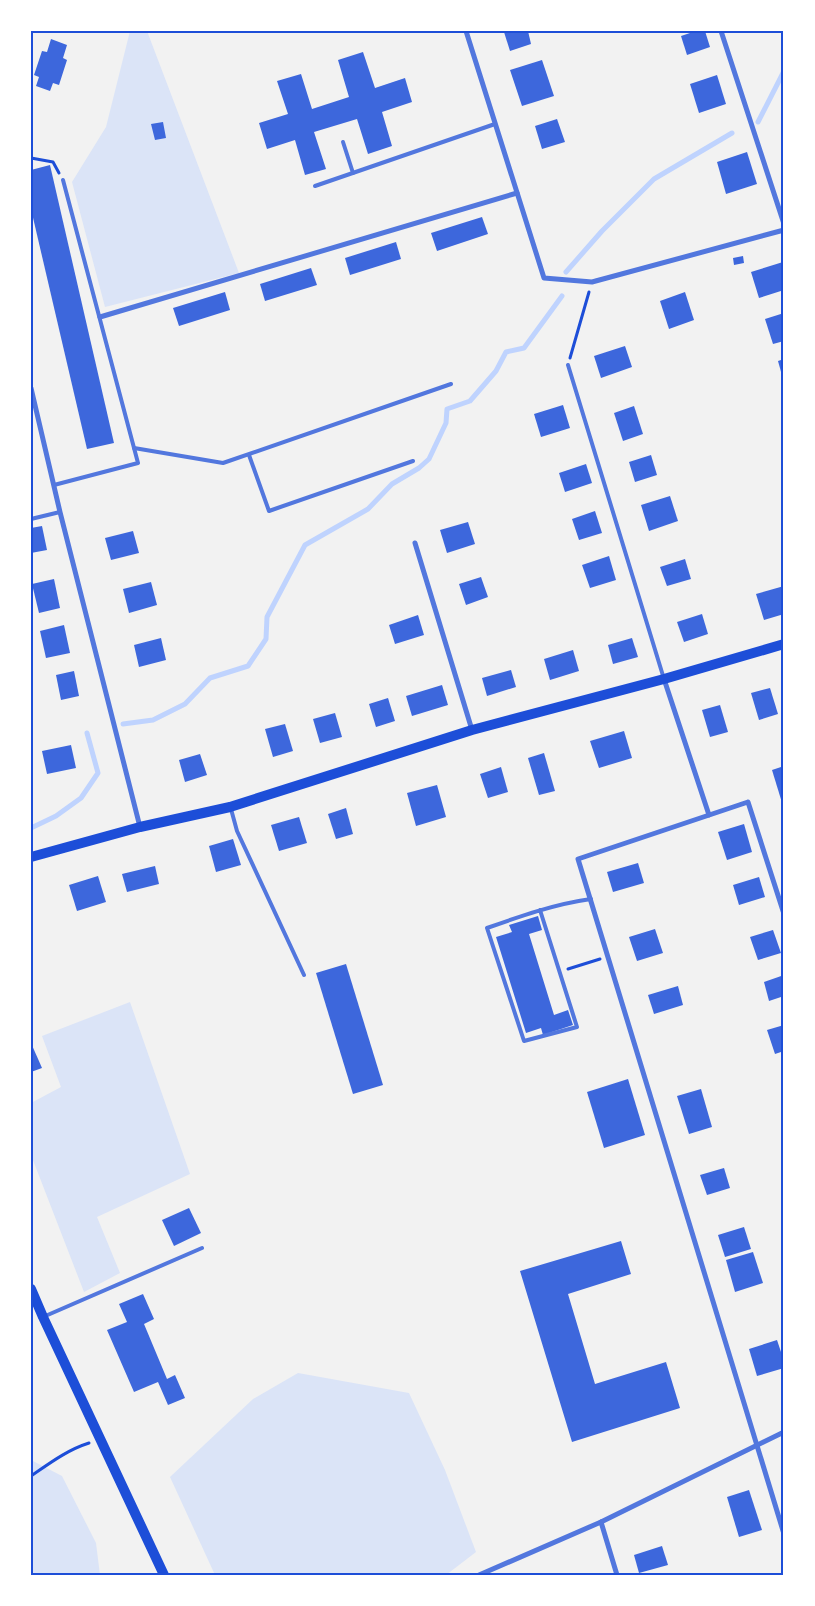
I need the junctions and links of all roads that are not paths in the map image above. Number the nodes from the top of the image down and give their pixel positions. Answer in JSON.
{"nodes":[{"id":1,"x":466,"y":31,"type":"edge"},
{"id":2,"x":721,"y":31,"type":"edge"},
{"id":3,"x":495,"y":124,"type":"junction"},
{"id":4,"x":343,"y":142,"type":"dead end"},
{"id":5,"x":353,"y":173,"type":"junction"},
{"id":6,"x":64,"y":180,"type":"road end"},
{"id":7,"x":315,"y":186,"type":"dead end"},
{"id":8,"x":517,"y":193,"type":"junction"},
{"id":9,"x":784,"y":224,"type":"edge"},
{"id":10,"x":784,"y":230,"type":"edge"},
{"id":11,"x":100,"y":317,"type":"junction"},
{"id":12,"x":568,"y":365,"type":"road end"},
{"id":13,"x":451,"y":384,"type":"dead end"},
{"id":14,"x":31,"y":388,"type":"edge"},
{"id":15,"x":134,"y":448,"type":"junction"},
{"id":16,"x":249,"y":455,"type":"junction"},
{"id":17,"x":413,"y":461,"type":"dead end"},
{"id":18,"x":54,"y":485,"type":"junction"},
{"id":19,"x":60,"y":512,"type":"junction"},
{"id":20,"x":31,"y":519,"type":"edge"},
{"id":21,"x":414,"y":543,"type":"dead end"},
{"id":22,"x":784,"y":644,"type":"edge"},
{"id":23,"x":664,"y":679,"type":"junction"},
{"id":24,"x":472,"y":730,"type":"junction"},
{"id":25,"x":230,"y":807,"type":"junction"},
{"id":26,"x":709,"y":815,"type":"junction"},
{"id":27,"x":140,"y":827,"type":"junction"},
{"id":28,"x":31,"y":857,"type":"edge"},
{"id":29,"x":591,"y":899,"type":"junction"},
{"id":30,"x":540,"y":910,"type":"junction"},
{"id":31,"x":784,"y":914,"type":"edge"},
{"id":32,"x":304,"y":975,"type":"dead end"},
{"id":33,"x":202,"y":1248,"type":"dead end"},
{"id":34,"x":31,"y":1288,"type":"edge"},
{"id":35,"x":43,"y":1317,"type":"junction"},
{"id":36,"x":784,"y":1432,"type":"edge"},
{"id":37,"x":757,"y":1445,"type":"junction"},
{"id":38,"x":601,"y":1522,"type":"junction"},
{"id":39,"x":784,"y":1534,"type":"edge"},
{"id":40,"x":164,"y":1575,"type":"edge"},
{"id":41,"x":479,"y":1575,"type":"edge"},
{"id":42,"x":617,"y":1575,"type":"edge"}],
"edges":[{"from":1,"to":3,"type":"street"},
{"from":2,"to":9,"type":"street"},
{"from":3,"to":5,"type":"lane"},
{"from":3,"to":8,"type":"street"},
{"from":4,"to":5,"type":"lane"},
{"from":5,"to":7,"type":"lane"},
{"from":6,"to":11,"type":"lane"},
{"from":8,"to":10,"type":"street"},
{"from":8,"to":11,"type":"street"},
{"from":11,"to":15,"type":"lane"},
{"from":12,"to":23,"type":"lane"},
{"from":13,"to":16,"type":"lane"},
{"from":14,"to":18,"type":"street"},
{"from":15,"to":16,"type":"lane"},
{"from":15,"to":18,"type":"lane"},
{"from":16,"to":17,"type":"lane"},
{"from":18,"to":19,"type":"street"},
{"from":19,"to":20,"type":"lane"},
{"from":19,"to":27,"type":"street"},
{"from":21,"to":24,"type":"street"},
{"from":22,"to":23,"type":"main road"},
{"from":23,"to":24,"type":"main road"},
{"from":23,"to":26,"type":"street"},
{"from":24,"to":25,"type":"main road"},
{"from":25,"to":27,"type":"main road"},
{"from":25,"to":32,"type":"lane"},
{"from":26,"to":29,"type":"street"},
{"from":26,"to":31,"type":"street"},
{"from":27,"to":28,"type":"main road"},
{"from":29,"to":30,"type":"lane"},
{"from":29,"to":37,"type":"street"},
{"from":30,"to":30,"type":"lane"},
{"from":33,"to":35,"type":"lane"},
{"from":34,"to":35,"type":"main road"},
{"from":35,"to":40,"type":"main road"},
{"from":36,"to":37,"type":"street"},
{"from":37,"to":38,"type":"street"},
{"from":37,"to":39,"type":"street"},
{"from":38,"to":41,"type":"street"},
{"from":38,"to":42,"type":"street"}]}
